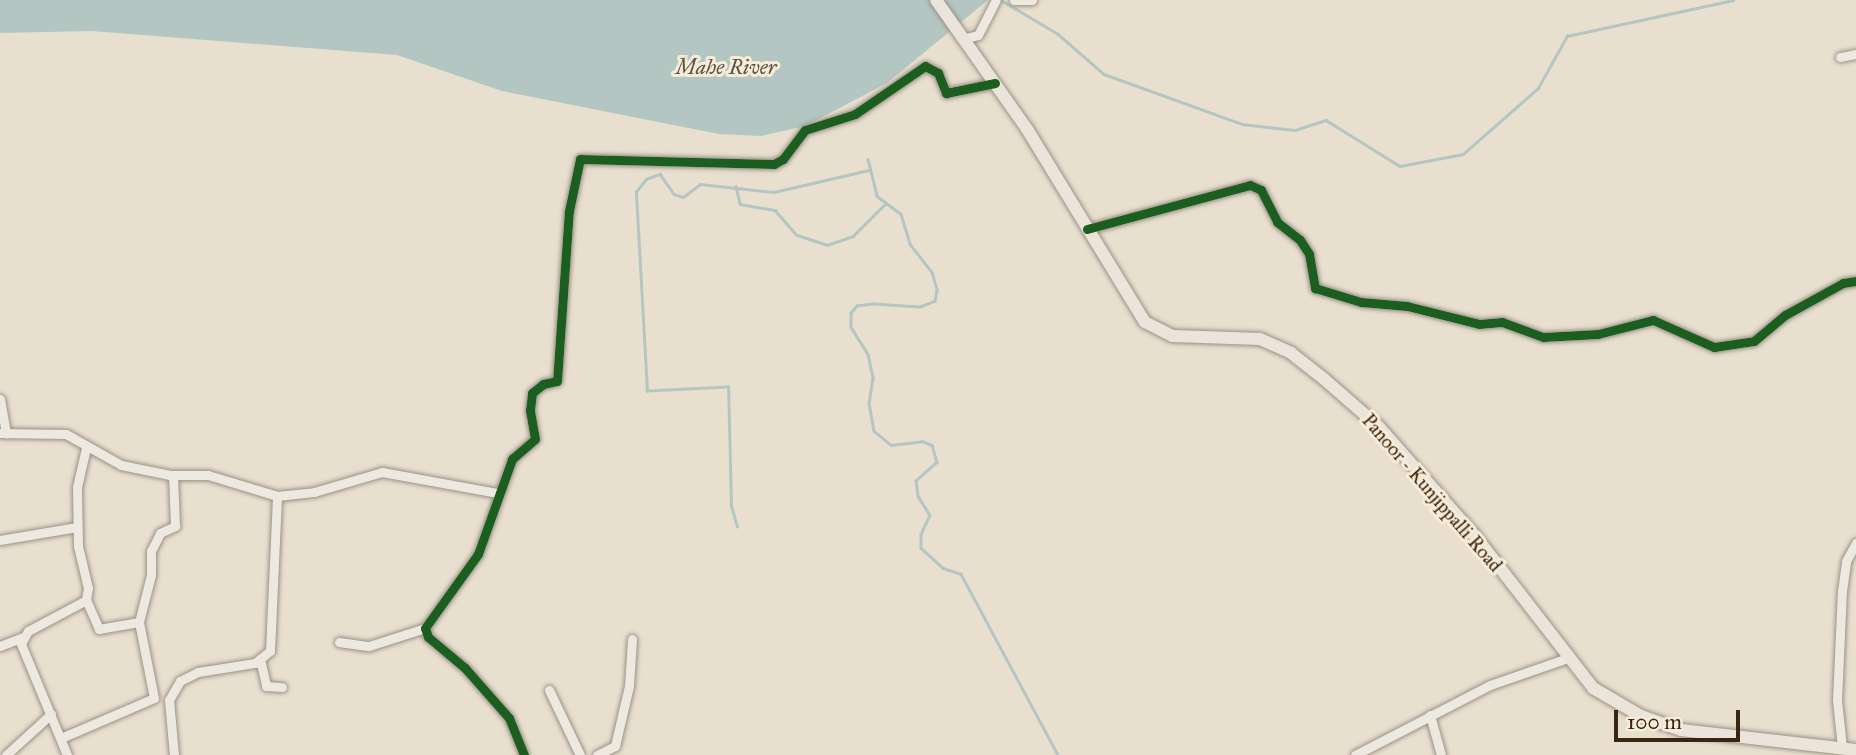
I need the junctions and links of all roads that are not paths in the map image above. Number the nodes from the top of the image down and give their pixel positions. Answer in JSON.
{"nodes":[{"id":1,"x":936,"y":0,"type":"edge"},
{"id":2,"x":1014,"y":0,"type":"edge"},
{"id":3,"x":1032,"y":0,"type":"edge"},
{"id":4,"x":993,"y":3,"type":"edge"},
{"id":5,"x":966,"y":38,"type":"junction"},
{"id":6,"x":1856,"y":54,"type":"edge"},
{"id":7,"x":1840,"y":57,"type":"dead end"},
{"id":8,"x":995,"y":83,"type":"junction"},
{"id":9,"x":1087,"y":229,"type":"junction"},
{"id":10,"x":1856,"y":281,"type":"edge"},
{"id":11,"x":0,"y":399,"type":"edge"},
{"id":12,"x":3,"y":433,"type":"edge"},
{"id":13,"x":86,"y":448,"type":"junction"},
{"id":14,"x":173,"y":475,"type":"junction"},
{"id":15,"x":498,"y":493,"type":"junction"},
{"id":16,"x":277,"y":496,"type":"junction"},
{"id":17,"x":77,"y":527,"type":"junction"},
{"id":18,"x":0,"y":540,"type":"edge"},
{"id":19,"x":1856,"y":543,"type":"edge"},
{"id":20,"x":86,"y":600,"type":"junction"},
{"id":21,"x":139,"y":622,"type":"junction"},
{"id":22,"x":425,"y":628,"type":"junction"},
{"id":23,"x":23,"y":637,"type":"junction"},
{"id":24,"x":632,"y":639,"type":"dead end"},
{"id":25,"x":338,"y":642,"type":"dead end"},
{"id":26,"x":0,"y":646,"type":"edge"},
{"id":27,"x":1568,"y":658,"type":"junction"},
{"id":28,"x":260,"y":659,"type":"junction"},
{"id":29,"x":282,"y":687,"type":"dead end"},
{"id":30,"x":549,"y":690,"type":"dead end"},
{"id":31,"x":51,"y":714,"type":"junction"},
{"id":32,"x":1430,"y":715,"type":"junction"},
{"id":33,"x":61,"y":738,"type":"junction"},
{"id":34,"x":1850,"y":750,"type":"edge"},
{"id":35,"x":6,"y":755,"type":"edge"},
{"id":36,"x":66,"y":755,"type":"edge"},
{"id":37,"x":174,"y":755,"type":"edge"},
{"id":38,"x":524,"y":755,"type":"edge"},
{"id":39,"x":580,"y":755,"type":"edge"},
{"id":40,"x":597,"y":755,"type":"edge"},
{"id":41,"x":1355,"y":755,"type":"edge"},
{"id":42,"x":1441,"y":755,"type":"edge"}],
"edges":[{"from":1,"to":5,"type":"main road","name":"Panoor - Kunjippalli Road"},
{"from":2,"to":3,"type":"street"},
{"from":4,"to":5,"type":"street"},
{"from":5,"to":8,"type":"main road","name":"Panoor - Kunjippalli Road"},
{"from":6,"to":7,"type":"street"},
{"from":8,"to":9,"type":"main road","name":"Panoor - Kunjippalli Road"},
{"from":8,"to":15,"type":"street"},
{"from":9,"to":10,"type":"street"},
{"from":9,"to":27,"type":"main road","name":"Panoor - Kunjippalli Road"},
{"from":11,"to":12,"type":"street"},
{"from":12,"to":13,"type":"street"},
{"from":13,"to":14,"type":"street"},
{"from":13,"to":17,"type":"street"},
{"from":14,"to":16,"type":"street"},
{"from":14,"to":21,"type":"street"},
{"from":15,"to":16,"type":"street"},
{"from":15,"to":22,"type":"street"},
{"from":16,"to":28,"type":"street"},
{"from":17,"to":18,"type":"street"},
{"from":17,"to":20,"type":"street"},
{"from":19,"to":34,"type":"street"},
{"from":20,"to":21,"type":"street"},
{"from":20,"to":23,"type":"street"},
{"from":21,"to":33,"type":"street"},
{"from":22,"to":25,"type":"street"},
{"from":22,"to":38,"type":"street"},
{"from":23,"to":26,"type":"street"},
{"from":23,"to":31,"type":"street"},
{"from":24,"to":40,"type":"street"},
{"from":27,"to":32,"type":"street"},
{"from":27,"to":34,"type":"main road","name":"Panoor - Kunjippalli Road"},
{"from":28,"to":29,"type":"street"},
{"from":28,"to":37,"type":"street"},
{"from":30,"to":39,"type":"street"},
{"from":31,"to":33,"type":"street"},
{"from":31,"to":35,"type":"street"},
{"from":32,"to":41,"type":"street"},
{"from":32,"to":42,"type":"street"},
{"from":33,"to":36,"type":"street"}]}
